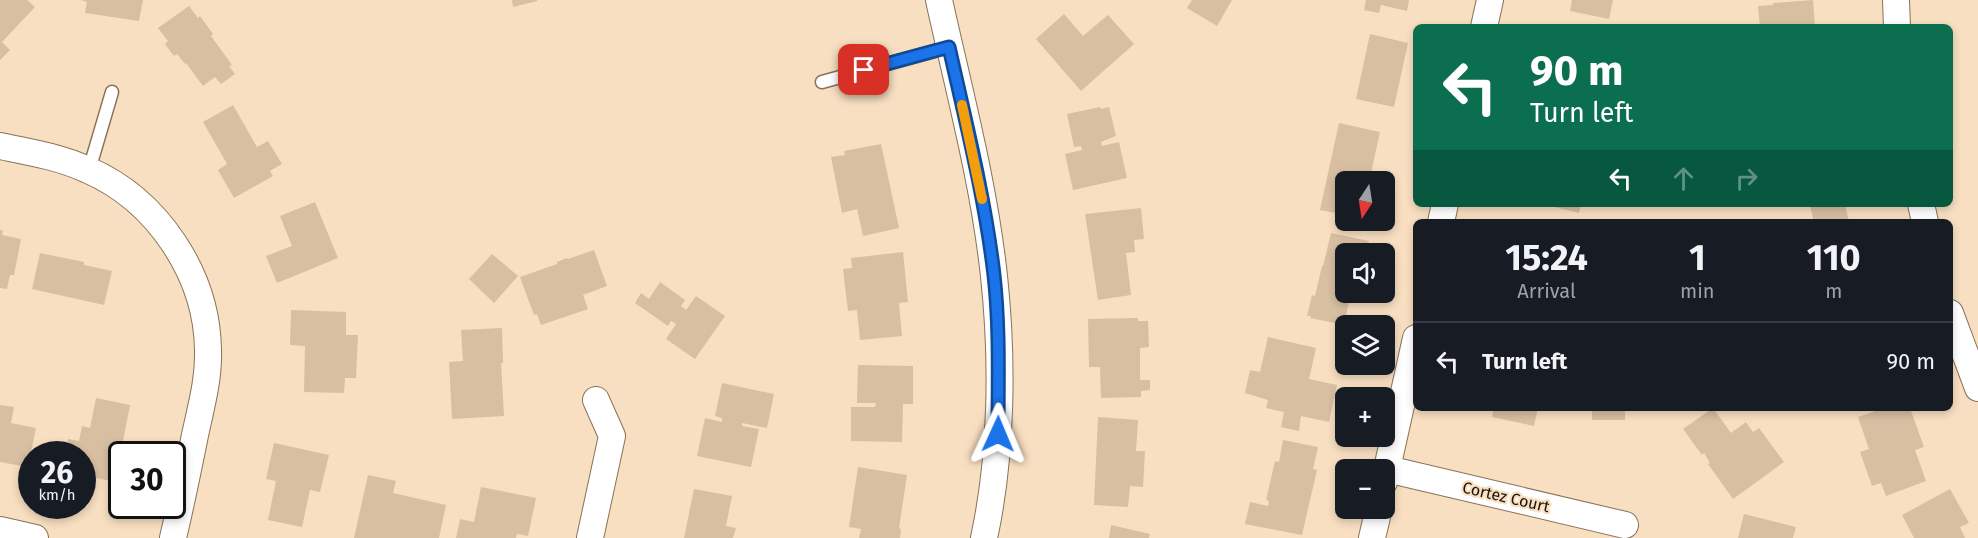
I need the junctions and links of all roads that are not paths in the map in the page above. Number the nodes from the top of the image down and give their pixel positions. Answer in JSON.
{"nodes":[{"id":1,"x":939,"y":0,"type":"edge"},
{"id":2,"x":1490,"y":0,"type":"edge"},
{"id":3,"x":1896,"y":0,"type":"edge"},
{"id":4,"x":1485,"y":24,"type":"edge"},
{"id":5,"x":1897,"y":24,"type":"edge"},
{"id":6,"x":949,"y":47,"type":"junction"},
{"id":7,"x":822,"y":82,"type":"dead end"},
{"id":8,"x":112,"y":92,"type":"dead end"},
{"id":9,"x":0,"y":146,"type":"edge"},
{"id":10,"x":89,"y":170,"type":"junction"},
{"id":11,"x":1953,"y":321,"type":"edge"},
{"id":12,"x":1413,"y":352,"type":"edge"},
{"id":13,"x":1978,"y":388,"type":"edge"},
{"id":14,"x":596,"y":400,"type":"dead end"},
{"id":15,"x":1390,"y":459,"type":"edge"},
{"id":16,"x":1395,"y":478,"type":"edge"},
{"id":17,"x":1376,"y":519,"type":"edge"},
{"id":18,"x":1625,"y":525,"type":"dead end"},
{"id":19,"x":0,"y":530,"type":"edge"},
{"id":20,"x":36,"y":538,"type":"edge"},
{"id":21,"x":173,"y":538,"type":"edge"},
{"id":22,"x":590,"y":538,"type":"edge"},
{"id":23,"x":984,"y":538,"type":"edge"},
{"id":24,"x":1372,"y":538,"type":"edge"}],
"edges":[{"from":1,"to":6,"type":"street"},
{"from":2,"to":4,"type":"street"},
{"from":3,"to":5,"type":"street"},
{"from":6,"to":7,"type":"lane"},
{"from":6,"to":23,"type":"street"},
{"from":8,"to":10,"type":"lane"},
{"from":9,"to":10,"type":"street"},
{"from":10,"to":21,"type":"street"},
{"from":11,"to":13,"type":"street"},
{"from":12,"to":15,"type":"street"},
{"from":14,"to":22,"type":"street"},
{"from":16,"to":18,"type":"street","name":"Cortez Court"},
{"from":17,"to":24,"type":"street"},
{"from":19,"to":20,"type":"street"}]}
